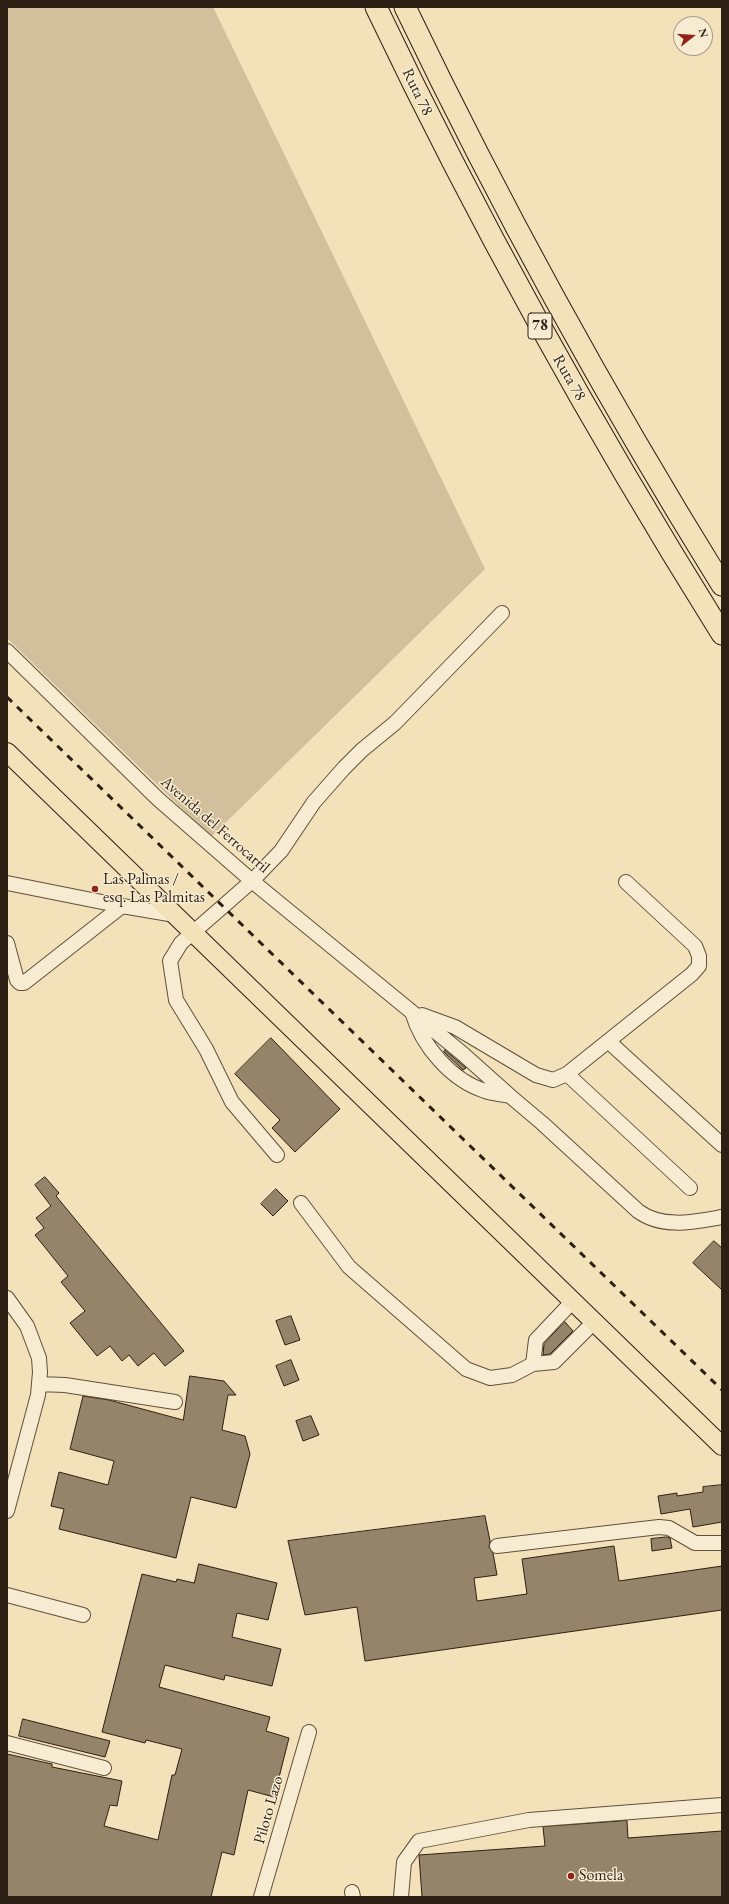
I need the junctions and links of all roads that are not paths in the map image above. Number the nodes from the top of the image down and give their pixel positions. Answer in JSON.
{"nodes":[{"id":1,"x":376,"y":7,"type":"edge"},
{"id":2,"x":405,"y":7,"type":"edge"},
{"id":3,"x":722,"y":585,"type":"edge"},
{"id":4,"x":502,"y":613,"type":"dead end"},
{"id":5,"x":722,"y":634,"type":"edge"},
{"id":6,"x":7,"y":651,"type":"edge"},
{"id":7,"x":7,"y":752,"type":"edge"},
{"id":8,"x":252,"y":881,"type":"junction"},
{"id":9,"x":626,"y":882,"type":"dead end"},
{"id":10,"x":7,"y":883,"type":"edge"},
{"id":11,"x":122,"y":906,"type":"junction"},
{"id":12,"x":176,"y":915,"type":"junction"},
{"id":13,"x":194,"y":933,"type":"junction"},
{"id":14,"x":7,"y":943,"type":"edge"},
{"id":15,"x":412,"y":1011,"type":"junction"},
{"id":16,"x":608,"y":1041,"type":"junction"},
{"id":17,"x":567,"y":1074,"type":"junction"},
{"id":18,"x":510,"y":1096,"type":"junction"},
{"id":19,"x":722,"y":1145,"type":"edge"},
{"id":20,"x":277,"y":1155,"type":"dead end"},
{"id":21,"x":690,"y":1188,"type":"dead end"},
{"id":22,"x":301,"y":1203,"type":"dead end"},
{"id":23,"x":722,"y":1217,"type":"edge"},
{"id":24,"x":7,"y":1298,"type":"edge"},
{"id":25,"x":573,"y":1301,"type":"junction"},
{"id":26,"x":594,"y":1322,"type":"junction"},
{"id":27,"x":533,"y":1364,"type":"junction"},
{"id":28,"x":40,"y":1384,"type":"junction"},
{"id":29,"x":175,"y":1402,"type":"dead end"},
{"id":30,"x":722,"y":1446,"type":"edge"},
{"id":31,"x":7,"y":1511,"type":"edge"},
{"id":32,"x":722,"y":1543,"type":"edge"},
{"id":33,"x":497,"y":1546,"type":"dead end"},
{"id":34,"x":7,"y":1595,"type":"edge"},
{"id":35,"x":83,"y":1615,"type":"dead end"},
{"id":36,"x":309,"y":1732,"type":"dead end"},
{"id":37,"x":7,"y":1743,"type":"edge"},
{"id":38,"x":104,"y":1768,"type":"dead end"},
{"id":39,"x":722,"y":1805,"type":"edge"},
{"id":40,"x":261,"y":1897,"type":"edge"},
{"id":41,"x":401,"y":1897,"type":"edge"}],
"edges":[{"from":1,"to":5,"type":"highway","name":"Ruta 78","number":"78"},
{"from":2,"to":3,"type":"highway","name":"Ruta 78","number":"78"},
{"from":4,"to":8,"type":"street"},
{"from":6,"to":8,"type":"street","name":"Avenida del Ferrocarril"},
{"from":7,"to":12,"type":"main road"},
{"from":8,"to":13,"type":"street"},
{"from":8,"to":15,"type":"street","name":"Avenida del Ferrocarril"},
{"from":9,"to":16,"type":"street"},
{"from":10,"to":11,"type":"street"},
{"from":11,"to":12,"type":"street"},
{"from":11,"to":14,"type":"street"},
{"from":12,"to":13,"type":"main road"},
{"from":13,"to":20,"type":"street"},
{"from":13,"to":25,"type":"main road"},
{"from":15,"to":17,"type":"street"},
{"from":15,"to":18,"type":"street","name":"Avenida del Ferrocarril"},
{"from":15,"to":18,"type":"street"},
{"from":16,"to":17,"type":"street"},
{"from":16,"to":19,"type":"street"},
{"from":17,"to":21,"type":"street"},
{"from":18,"to":23,"type":"street","name":"Avenida del Ferrocarril"},
{"from":22,"to":27,"type":"street"},
{"from":24,"to":28,"type":"street"},
{"from":25,"to":26,"type":"main road"},
{"from":25,"to":27,"type":"street"},
{"from":26,"to":27,"type":"street"},
{"from":26,"to":30,"type":"main road"},
{"from":28,"to":29,"type":"street"},
{"from":28,"to":31,"type":"street"},
{"from":32,"to":33,"type":"street"},
{"from":34,"to":35,"type":"street"},
{"from":36,"to":40,"type":"street","name":"Piloto Lazo"},
{"from":37,"to":38,"type":"street"},
{"from":39,"to":41,"type":"street"}]}
